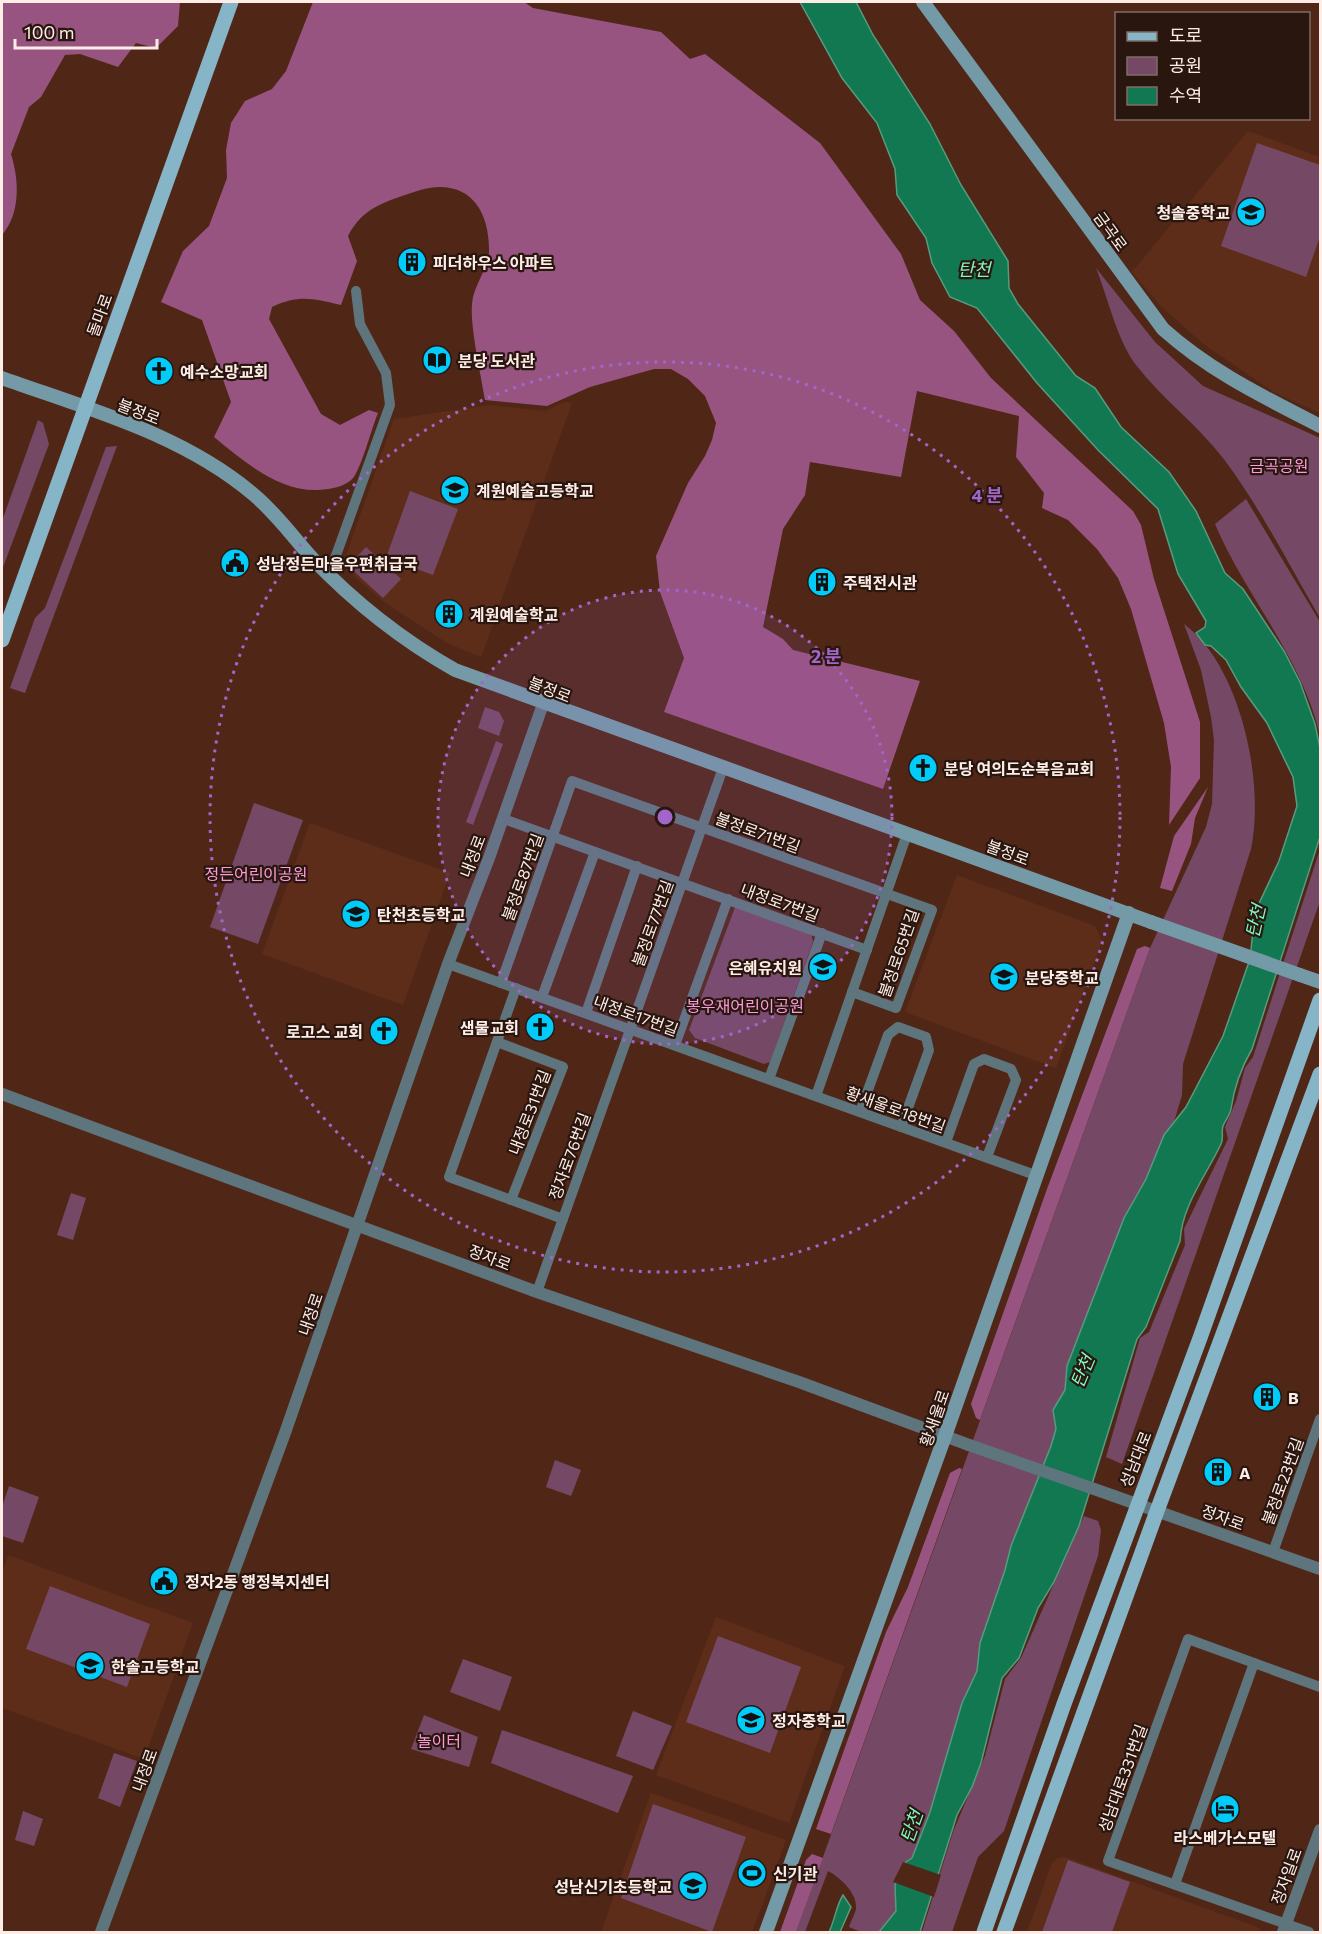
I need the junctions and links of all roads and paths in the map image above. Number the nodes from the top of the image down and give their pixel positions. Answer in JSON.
{"nodes":[{"id":1,"x":231,"y":2,"type":"edge"},
{"id":2,"x":923,"y":2,"type":"edge"},
{"id":3,"x":356,"y":291,"type":"dead end"},
{"id":4,"x":2,"y":378,"type":"edge"},
{"id":5,"x":85,"y":408,"type":"junction"},
{"id":6,"x":1320,"y":426,"type":"edge"},
{"id":7,"x":329,"y":574,"type":"junction"},
{"id":8,"x":2,"y":640,"type":"edge"},
{"id":9,"x":543,"y":704,"type":"junction"},
{"id":10,"x":723,"y":768,"type":"junction"},
{"id":11,"x":504,"y":819,"type":"junction"},
{"id":12,"x":702,"y":827,"type":"junction"},
{"id":13,"x":907,"y":834,"type":"junction"},
{"id":14,"x":552,"y":836,"type":"junction"},
{"id":15,"x":596,"y":852,"type":"junction"},
{"id":16,"x":804,"y":864,"type":"joint"},
{"id":17,"x":637,"y":866,"type":"junction"},
{"id":18,"x":682,"y":883,"type":"junction"},
{"id":19,"x":886,"y":894,"type":"junction"},
{"id":20,"x":728,"y":899,"type":"junction"},
{"id":21,"x":1129,"y":913,"type":"junction"},
{"id":22,"x":822,"y":933,"type":"junction"},
{"id":23,"x":867,"y":950,"type":"junction"},
{"id":24,"x":448,"y":964,"type":"junction"},
{"id":25,"x":1320,"y":982,"type":"edge"},
{"id":26,"x":501,"y":983,"type":"junction"},
{"id":27,"x":516,"y":988,"type":"junction"},
{"id":28,"x":852,"y":992,"type":"junction"},
{"id":29,"x":542,"y":997,"type":"junction"},
{"id":30,"x":1320,"y":1000,"type":"edge"},
{"id":31,"x":586,"y":1013,"type":"junction"},
{"id":32,"x":630,"y":1029,"type":"junction"},
{"id":33,"x":497,"y":1042,"type":"junction"},
{"id":34,"x":675,"y":1045,"type":"junction"},
{"id":35,"x":746,"y":1071,"type":"joint"},
{"id":36,"x":1320,"y":1074,"type":"edge"},
{"id":37,"x":769,"y":1079,"type":"junction"},
{"id":38,"x":2,"y":1094,"type":"edge"},
{"id":39,"x":816,"y":1096,"type":"junction"},
{"id":40,"x":860,"y":1112,"type":"junction"},
{"id":41,"x":901,"y":1127,"type":"junction"},
{"id":42,"x":946,"y":1142,"type":"junction"},
{"id":43,"x":987,"y":1157,"type":"junction"},
{"id":44,"x":1035,"y":1175,"type":"junction"},
{"id":45,"x":511,"y":1200,"type":"junction"},
{"id":46,"x":563,"y":1219,"type":"junction"},
{"id":47,"x":358,"y":1224,"type":"junction"},
{"id":48,"x":537,"y":1292,"type":"junction"},
{"id":49,"x":1320,"y":1419,"type":"edge"},
{"id":50,"x":945,"y":1436,"type":"junction"},
{"id":51,"x":1137,"y":1505,"type":"junction"},
{"id":52,"x":1156,"y":1511,"type":"junction"},
{"id":53,"x":1273,"y":1552,"type":"junction"},
{"id":54,"x":1320,"y":1569,"type":"edge"},
{"id":55,"x":1254,"y":1664,"type":"junction"},
{"id":56,"x":1320,"y":1687,"type":"edge"},
{"id":57,"x":1320,"y":1830,"type":"edge"},
{"id":58,"x":1175,"y":1884,"type":"junction"},
{"id":59,"x":1285,"y":1928,"type":"edge"},
{"id":60,"x":101,"y":1932,"type":"edge"},
{"id":61,"x":766,"y":1932,"type":"edge"},
{"id":62,"x":984,"y":1932,"type":"edge"},
{"id":63,"x":1004,"y":1932,"type":"edge"},
{"id":64,"x":1309,"y":1932,"type":"edge"}],
"edges":[{"from":1,"to":5,"type":"main road","name":"돌마로"},
{"from":2,"to":6,"type":"main road","name":"금곡로"},
{"from":3,"to":7,"type":"street"},
{"from":4,"to":5,"type":"main road","name":"불정로"},
{"from":5,"to":7,"type":"main road","name":"불정로"},
{"from":5,"to":8,"type":"main road","name":"돌마로"},
{"from":7,"to":9,"type":"main road","name":"불정로"},
{"from":9,"to":10,"type":"main road","name":"불정로"},
{"from":9,"to":11,"type":"street","name":"내정로"},
{"from":10,"to":12,"type":"street","name":"불정로77번길"},
{"from":10,"to":13,"type":"main road","name":"불정로"},
{"from":11,"to":14,"type":"street","name":"내정로7번길"},
{"from":11,"to":24,"type":"street","name":"내정로"},
{"from":12,"to":14,"type":"street","name":"불정로87번길"},
{"from":12,"to":16,"type":"street","name":"불정로71번길"},
{"from":12,"to":18,"type":"street","name":"불정로77번길"},
{"from":13,"to":19,"type":"street","name":"불정로65번길"},
{"from":13,"to":21,"type":"main road","name":"불정로"},
{"from":14,"to":15,"type":"street","name":"내정로7번길"},
{"from":14,"to":26,"type":"street","name":"불정로87번길"},
{"from":15,"to":17,"type":"street","name":"내정로7번길"},
{"from":15,"to":29,"type":"street"},
{"from":16,"to":19,"type":"street","name":"불정로65번길"},
{"from":17,"to":18,"type":"street","name":"내정로7번길"},
{"from":17,"to":31,"type":"street"},
{"from":18,"to":20,"type":"street","name":"내정로7번길"},
{"from":18,"to":32,"type":"street","name":"불정로77번길"},
{"from":19,"to":23,"type":"street","name":"불정로65번길"},
{"from":19,"to":28,"type":"street","name":"불정로65번길"},
{"from":20,"to":22,"type":"street","name":"내정로7번길"},
{"from":20,"to":34,"type":"street","name":"내정로7번길"},
{"from":21,"to":25,"type":"main road","name":"불정로","bridge":true},
{"from":21,"to":44,"type":"main road","name":"황새울로"},
{"from":22,"to":23,"type":"street","name":"내정로7번길"},
{"from":22,"to":37,"type":"street","name":"내정로7번길"},
{"from":23,"to":28,"type":"street","name":"불정로65번길"},
{"from":24,"to":26,"type":"street","name":"내정로17번길"},
{"from":24,"to":47,"type":"street","name":"내정로"},
{"from":26,"to":27,"type":"street","name":"내정로17번길"},
{"from":27,"to":29,"type":"street","name":"내정로17번길"},
{"from":27,"to":33,"type":"street"},
{"from":28,"to":39,"type":"street","name":"불정로65번길"},
{"from":29,"to":31,"type":"street","name":"내정로17번길"},
{"from":30,"to":51,"type":"main road","name":"성남대로"},
{"from":31,"to":32,"type":"street","name":"내정로17번길"},
{"from":32,"to":34,"type":"street","name":"내정로17번길"},
{"from":32,"to":46,"type":"street","name":"정자로76번길"},
{"from":33,"to":45,"type":"street"},
{"from":33,"to":45,"type":"street","name":"내정로31번길"},
{"from":34,"to":35,"type":"street","name":"내정로17번길"},
{"from":35,"to":37,"type":"street","name":"황새울로18번길"},
{"from":36,"to":52,"type":"main road"},
{"from":37,"to":39,"type":"street","name":"황새울로18번길"},
{"from":38,"to":47,"type":"street","name":"정자로"},
{"from":39,"to":40,"type":"street","name":"황새울로18번길"},
{"from":40,"to":41,"type":"street","name":"황새울로18번길"},
{"from":40,"to":41,"type":"street"},
{"from":41,"to":42,"type":"street","name":"황새울로18번길"},
{"from":42,"to":43,"type":"street","name":"황새울로18번길"},
{"from":42,"to":43,"type":"street"},
{"from":43,"to":44,"type":"street","name":"황새울로18번길"},
{"from":44,"to":50,"type":"main road","name":"황새울로"},
{"from":45,"to":46,"type":"street"},
{"from":46,"to":48,"type":"street","name":"정자로76번길"},
{"from":47,"to":48,"type":"street","name":"정자로"},
{"from":47,"to":60,"type":"street","name":"내정로"},
{"from":48,"to":50,"type":"street","name":"정자로"},
{"from":49,"to":53,"type":"street","name":"불정로23번길"},
{"from":50,"to":51,"type":"street","name":"정자로","bridge":true},
{"from":50,"to":61,"type":"main road","name":"황새울로"},
{"from":51,"to":52,"type":"street","name":"정자로"},
{"from":51,"to":62,"type":"main road","name":"성남대로"},
{"from":52,"to":53,"type":"street","name":"정자로"},
{"from":52,"to":63,"type":"main road"},
{"from":53,"to":54,"type":"street","name":"정자로"},
{"from":55,"to":56,"type":"street"},
{"from":55,"to":58,"type":"street"},
{"from":55,"to":58,"type":"street","name":"성남대로331번길"},
{"from":57,"to":59,"type":"street","name":"정자일로"},
{"from":58,"to":59,"type":"street","name":"성남대로331번길"},
{"from":59,"to":64,"type":"street","name":"성남대로331번길"}]}
